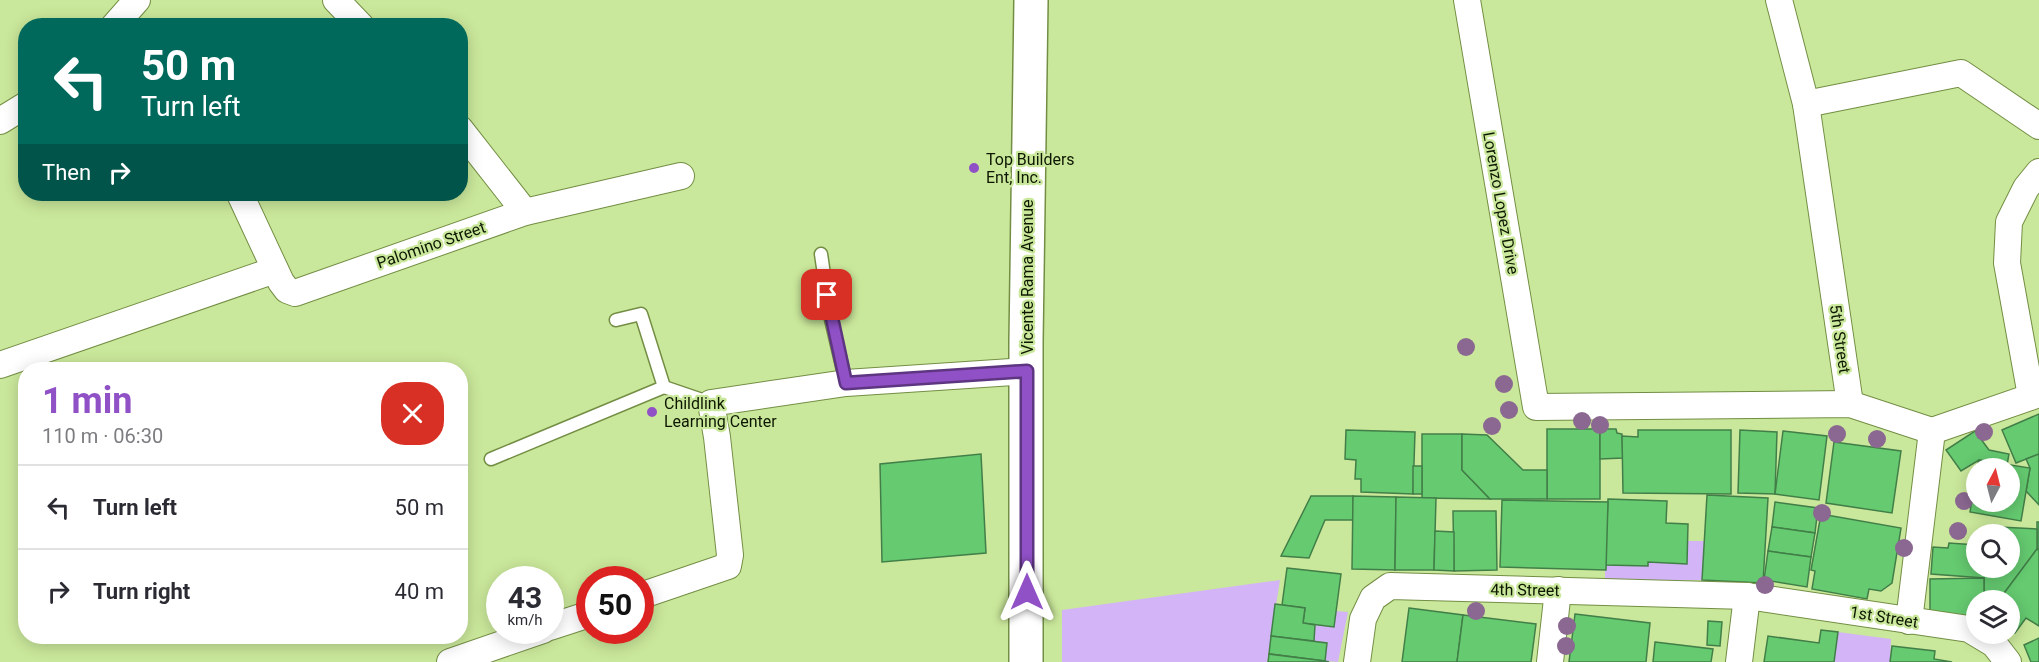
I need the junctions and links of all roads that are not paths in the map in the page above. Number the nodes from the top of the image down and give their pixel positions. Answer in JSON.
{"nodes":[{"id":1,"x":137,"y":0,"type":"edge"},
{"id":2,"x":336,"y":0,"type":"edge"},
{"id":3,"x":1031,"y":0,"type":"edge"},
{"id":4,"x":1467,"y":0,"type":"edge"},
{"id":5,"x":1779,"y":0,"type":"edge"},
{"id":6,"x":121,"y":18,"type":"edge"},
{"id":7,"x":353,"y":18,"type":"edge"},
{"id":8,"x":1806,"y":104,"type":"junction"},
{"id":9,"x":18,"y":110,"type":"edge"},
{"id":10,"x":0,"y":121,"type":"edge"},
{"id":11,"x":2039,"y":126,"type":"edge"},
{"id":12,"x":468,"y":139,"type":"edge"},
{"id":13,"x":2039,"y":172,"type":"edge"},
{"id":14,"x":681,"y":176,"type":"dead end"},
{"id":15,"x":243,"y":201,"type":"edge"},
{"id":16,"x":525,"y":212,"type":"junction"},
{"id":17,"x":821,"y":254,"type":"dead end"},
{"id":18,"x":275,"y":270,"type":"junction"},
{"id":19,"x":616,"y":320,"type":"dead end"},
{"id":20,"x":0,"y":365,"type":"edge"},
{"id":21,"x":1027,"y":371,"type":"junction"},
{"id":22,"x":846,"y":383,"type":"junction"},
{"id":23,"x":664,"y":387,"type":"junction"},
{"id":24,"x":2035,"y":395,"type":"edge"},
{"id":25,"x":711,"y":403,"type":"junction"},
{"id":26,"x":1850,"y":404,"type":"junction"},
{"id":27,"x":1932,"y":431,"type":"junction"},
{"id":28,"x":491,"y":459,"type":"dead end"},
{"id":29,"x":654,"y":591,"type":"edge"},
{"id":30,"x":1558,"y":591,"type":"junction"},
{"id":31,"x":1747,"y":596,"type":"junction"},
{"id":32,"x":1909,"y":621,"type":"junction"},
{"id":33,"x":502,"y":644,"type":"edge"},
{"id":34,"x":450,"y":662,"type":"edge"},
{"id":35,"x":1026,"y":662,"type":"edge"},
{"id":36,"x":1357,"y":662,"type":"edge"},
{"id":37,"x":1550,"y":662,"type":"edge"},
{"id":38,"x":1739,"y":662,"type":"edge"},
{"id":39,"x":2008,"y":662,"type":"edge"}],
"edges":[{"from":1,"to":6,"type":"street"},
{"from":2,"to":7,"type":"street"},
{"from":3,"to":21,"type":"main road","name":"Vicente Rama Avenue"},
{"from":4,"to":26,"type":"street","name":"Lorenzo Lopez Drive"},
{"from":5,"to":8,"type":"street","name":"5th Street"},
{"from":8,"to":11,"type":"street"},
{"from":8,"to":26,"type":"street","name":"5th Street"},
{"from":9,"to":10,"type":"street"},
{"from":12,"to":16,"type":"street"},
{"from":13,"to":24,"type":"street"},
{"from":14,"to":16,"type":"street","name":"Palomino Street"},
{"from":15,"to":18,"type":"street","name":"Palomino Street"},
{"from":16,"to":18,"type":"street","name":"Palomino Street"},
{"from":17,"to":22,"type":"lane"},
{"from":18,"to":20,"type":"street"},
{"from":19,"to":23,"type":"lane"},
{"from":21,"to":22,"type":"street"},
{"from":21,"to":35,"type":"main road","name":"Vicente Rama Avenue"},
{"from":22,"to":25,"type":"street"},
{"from":23,"to":25,"type":"lane"},
{"from":23,"to":28,"type":"lane"},
{"from":24,"to":27,"type":"street"},
{"from":25,"to":29,"type":"street"},
{"from":26,"to":27,"type":"street"},
{"from":27,"to":32,"type":"street"},
{"from":30,"to":31,"type":"street","name":"4th Street"},
{"from":30,"to":36,"type":"street","name":"4th Street"},
{"from":30,"to":37,"type":"street"},
{"from":31,"to":32,"type":"street","name":"1st Street"},
{"from":31,"to":38,"type":"street"},
{"from":32,"to":39,"type":"street","name":"1st Street"},
{"from":33,"to":34,"type":"street"}]}
